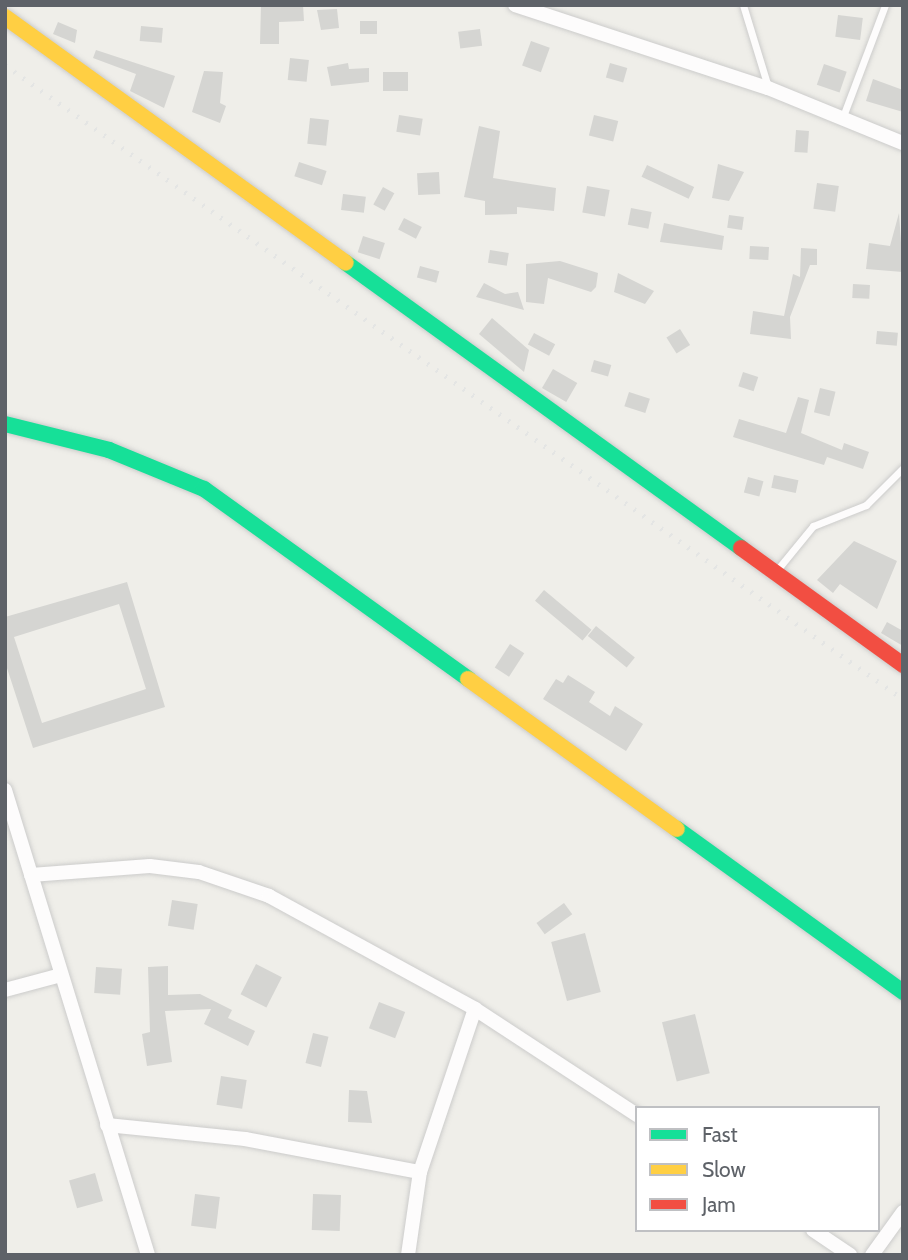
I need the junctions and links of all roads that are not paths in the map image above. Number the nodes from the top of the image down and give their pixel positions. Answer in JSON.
{"nodes":[{"id":1,"x":515,"y":5,"type":"edge"},
{"id":2,"x":743,"y":5,"type":"edge"},
{"id":3,"x":885,"y":5,"type":"edge"},
{"id":4,"x":5,"y":18,"type":"edge"},
{"id":5,"x":768,"y":88,"type":"junction"},
{"id":6,"x":841,"y":121,"type":"junction"},
{"id":7,"x":903,"y":143,"type":"edge"},
{"id":8,"x":5,"y":424,"type":"edge"},
{"id":9,"x":903,"y":468,"type":"edge"},
{"id":10,"x":775,"y":573,"type":"junction"},
{"id":11,"x":903,"y":665,"type":"edge"},
{"id":12,"x":5,"y":790,"type":"edge"},
{"id":13,"x":31,"y":875,"type":"junction"},
{"id":14,"x":61,"y":975,"type":"junction"},
{"id":15,"x":5,"y":990,"type":"edge"},
{"id":16,"x":903,"y":992,"type":"edge"},
{"id":17,"x":475,"y":1009,"type":"junction"},
{"id":18,"x":635,"y":1114,"type":"edge"},
{"id":19,"x":107,"y":1125,"type":"junction"},
{"id":20,"x":420,"y":1172,"type":"junction"},
{"id":21,"x":903,"y":1212,"type":"edge"},
{"id":22,"x":816,"y":1232,"type":"edge"},
{"id":23,"x":148,"y":1255,"type":"edge"},
{"id":24,"x":408,"y":1255,"type":"edge"},
{"id":25,"x":850,"y":1255,"type":"edge"},
{"id":26,"x":872,"y":1255,"type":"edge"}],
"edges":[{"from":1,"to":5,"type":"street"},
{"from":2,"to":5,"type":"lane"},
{"from":3,"to":6,"type":"lane"},
{"from":4,"to":10,"type":"street"},
{"from":5,"to":6,"type":"street"},
{"from":6,"to":7,"type":"street"},
{"from":8,"to":16,"type":"street"},
{"from":9,"to":10,"type":"lane"},
{"from":10,"to":11,"type":"street"},
{"from":12,"to":13,"type":"street"},
{"from":13,"to":14,"type":"street"},
{"from":13,"to":17,"type":"street"},
{"from":14,"to":15,"type":"street"},
{"from":14,"to":19,"type":"street"},
{"from":17,"to":18,"type":"street"},
{"from":17,"to":20,"type":"street"},
{"from":19,"to":20,"type":"street"},
{"from":19,"to":23,"type":"street"},
{"from":20,"to":24,"type":"street"},
{"from":21,"to":26,"type":"street"},
{"from":22,"to":25,"type":"street"}]}
